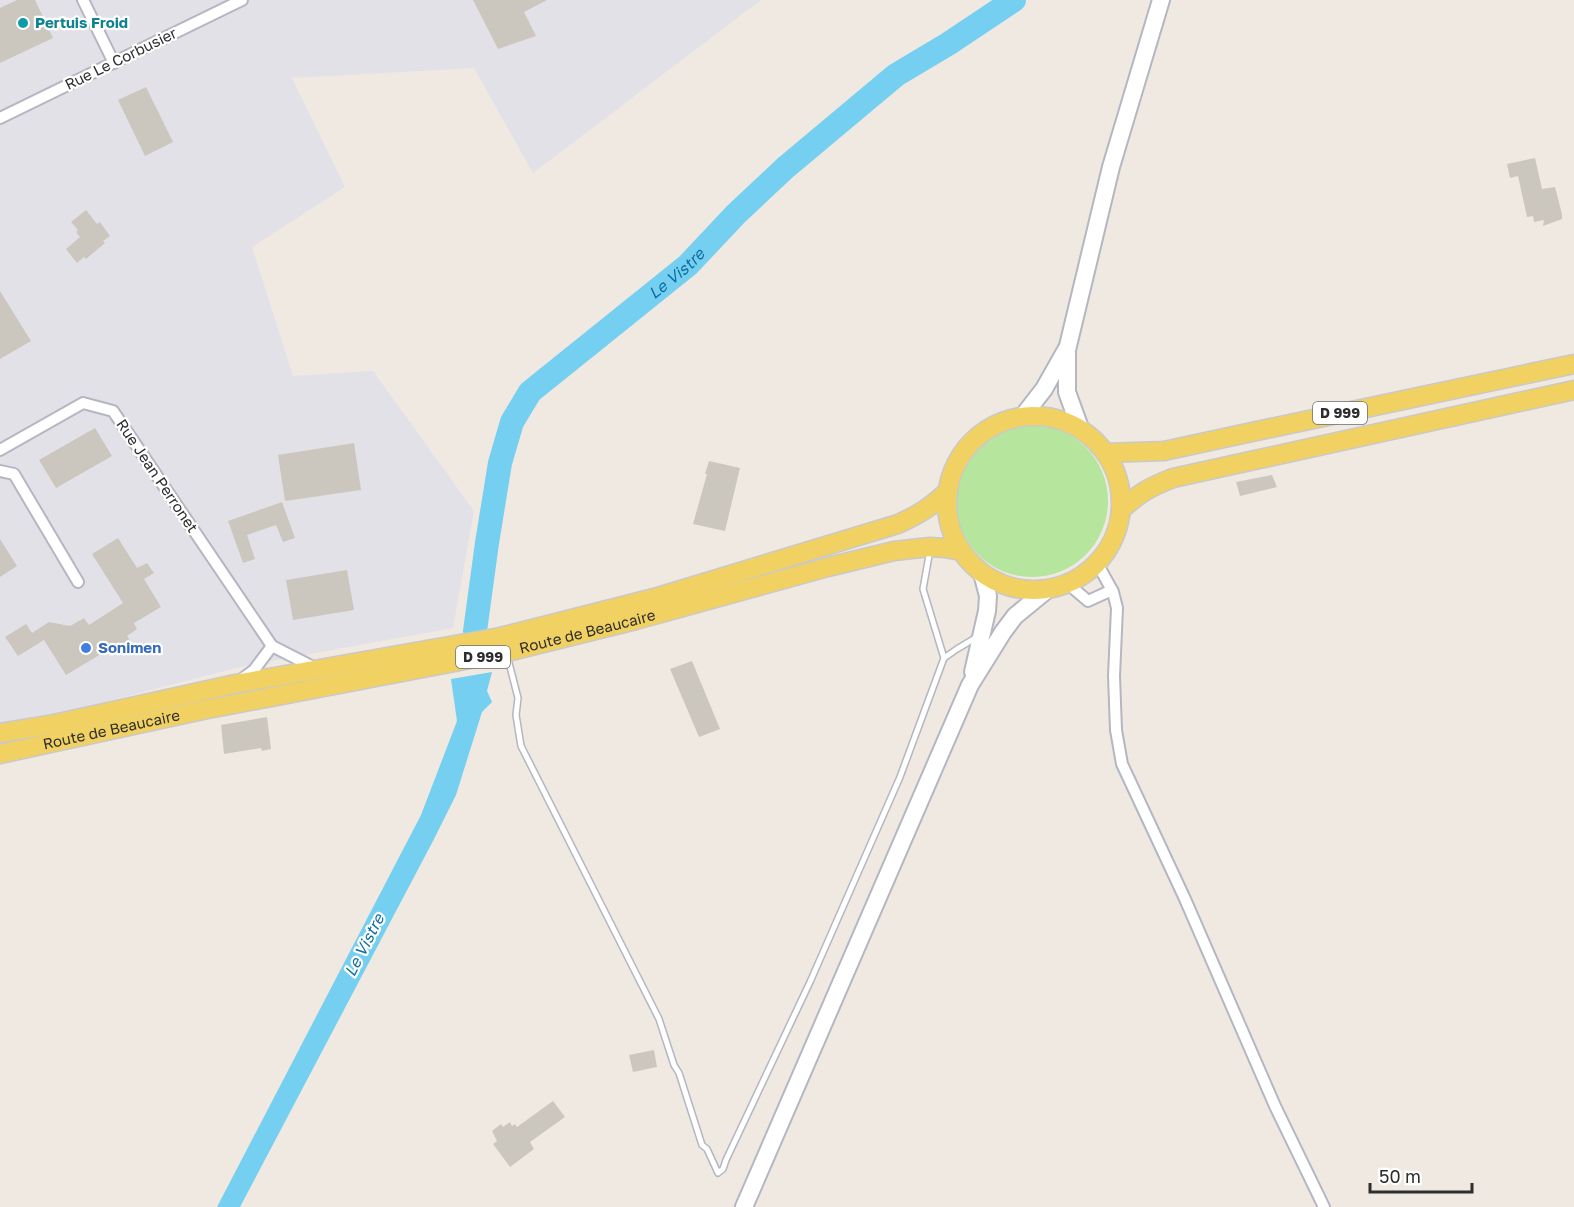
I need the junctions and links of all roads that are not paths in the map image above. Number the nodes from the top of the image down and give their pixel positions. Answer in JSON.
{"nodes":[{"id":1,"x":83,"y":0,"type":"edge"},
{"id":2,"x":242,"y":0,"type":"edge"},
{"id":3,"x":1161,"y":0,"type":"edge"},
{"id":4,"x":114,"y":63,"type":"junction"},
{"id":5,"x":0,"y":118,"type":"edge"},
{"id":6,"x":1067,"y":350,"type":"junction"},
{"id":7,"x":1574,"y":364,"type":"edge"},
{"id":8,"x":1574,"y":390,"type":"edge"},
{"id":9,"x":1023,"y":416,"type":"junction"},
{"id":10,"x":1080,"y":428,"type":"junction"},
{"id":11,"x":0,"y":450,"type":"edge"},
{"id":12,"x":1106,"y":453,"type":"junction"},
{"id":13,"x":0,"y":471,"type":"edge"},
{"id":14,"x":947,"y":492,"type":"junction"},
{"id":15,"x":1121,"y":510,"type":"junction"},
{"id":16,"x":930,"y":547,"type":"junction"},
{"id":17,"x":961,"y":551,"type":"junction"},
{"id":18,"x":1097,"y":563,"type":"junction"},
{"id":19,"x":982,"y":573,"type":"junction"},
{"id":20,"x":78,"y":582,"type":"dead end"},
{"id":21,"x":1067,"y":584,"type":"junction"},
{"id":22,"x":1048,"y":589,"type":"junction"},
{"id":23,"x":1112,"y":590,"type":"junction"},
{"id":24,"x":981,"y":635,"type":"junction"},
{"id":25,"x":272,"y":646,"type":"junction"},
{"id":26,"x":507,"y":652,"type":"junction"},
{"id":27,"x":944,"y":658,"type":"junction"},
{"id":28,"x":317,"y":669,"type":"junction"},
{"id":29,"x":235,"y":684,"type":"junction"},
{"id":30,"x":970,"y":685,"type":"junction"},
{"id":31,"x":0,"y":733,"type":"edge"},
{"id":32,"x":0,"y":754,"type":"edge"},
{"id":33,"x":744,"y":1207,"type":"edge"},
{"id":34,"x":1324,"y":1207,"type":"edge"}],
"edges":[{"from":1,"to":4,"type":"street"},
{"from":2,"to":4,"type":"street","name":"Rue Le Corbusier"},
{"from":3,"to":6,"type":"main road"},
{"from":4,"to":5,"type":"street","name":"Rue Le Corbusier"},
{"from":6,"to":9,"type":"main road"},
{"from":6,"to":10,"type":"main road"},
{"from":7,"to":12,"type":"main road","number":"D 999"},
{"from":8,"to":15,"type":"main road","number":"D 999"},
{"from":9,"to":10,"type":"main road"},
{"from":9,"to":14,"type":"main road"},
{"from":10,"to":12,"type":"main road"},
{"from":11,"to":25,"type":"street","name":"Rue Jean Perronet"},
{"from":12,"to":15,"type":"main road"},
{"from":13,"to":20,"type":"street"},
{"from":14,"to":17,"type":"main road"},
{"from":14,"to":28,"type":"main road","name":"Route de Beaucaire","number":"D 999"},
{"from":15,"to":18,"type":"main road"},
{"from":16,"to":17,"type":"main road","name":"Route de Beaucaire","number":"D 999"},
{"from":16,"to":26,"type":"main road","name":"Route de Beaucaire","number":"D 999"},
{"from":16,"to":27,"type":"lane"},
{"from":17,"to":19,"type":"main road"},
{"from":18,"to":21,"type":"main road"},
{"from":18,"to":23,"type":"street"},
{"from":19,"to":22,"type":"main road"},
{"from":19,"to":24,"type":"main road"},
{"from":21,"to":22,"type":"main road"},
{"from":21,"to":23,"type":"street"},
{"from":22,"to":30,"type":"main road"},
{"from":23,"to":34,"type":"street"},
{"from":24,"to":27,"type":"lane"},
{"from":24,"to":30,"type":"main road"},
{"from":25,"to":28,"type":"street","name":"Rue Jean Perronet"},
{"from":25,"to":29,"type":"street"},
{"from":26,"to":27,"type":"lane"},
{"from":26,"to":32,"type":"main road","name":"Route de Beaucaire","number":"D 999"},
{"from":28,"to":29,"type":"main road","name":"Route de Beaucaire","number":"D 999"},
{"from":29,"to":31,"type":"main road","name":"Route de Beaucaire","number":"D 999"},
{"from":30,"to":33,"type":"main road"}]}
